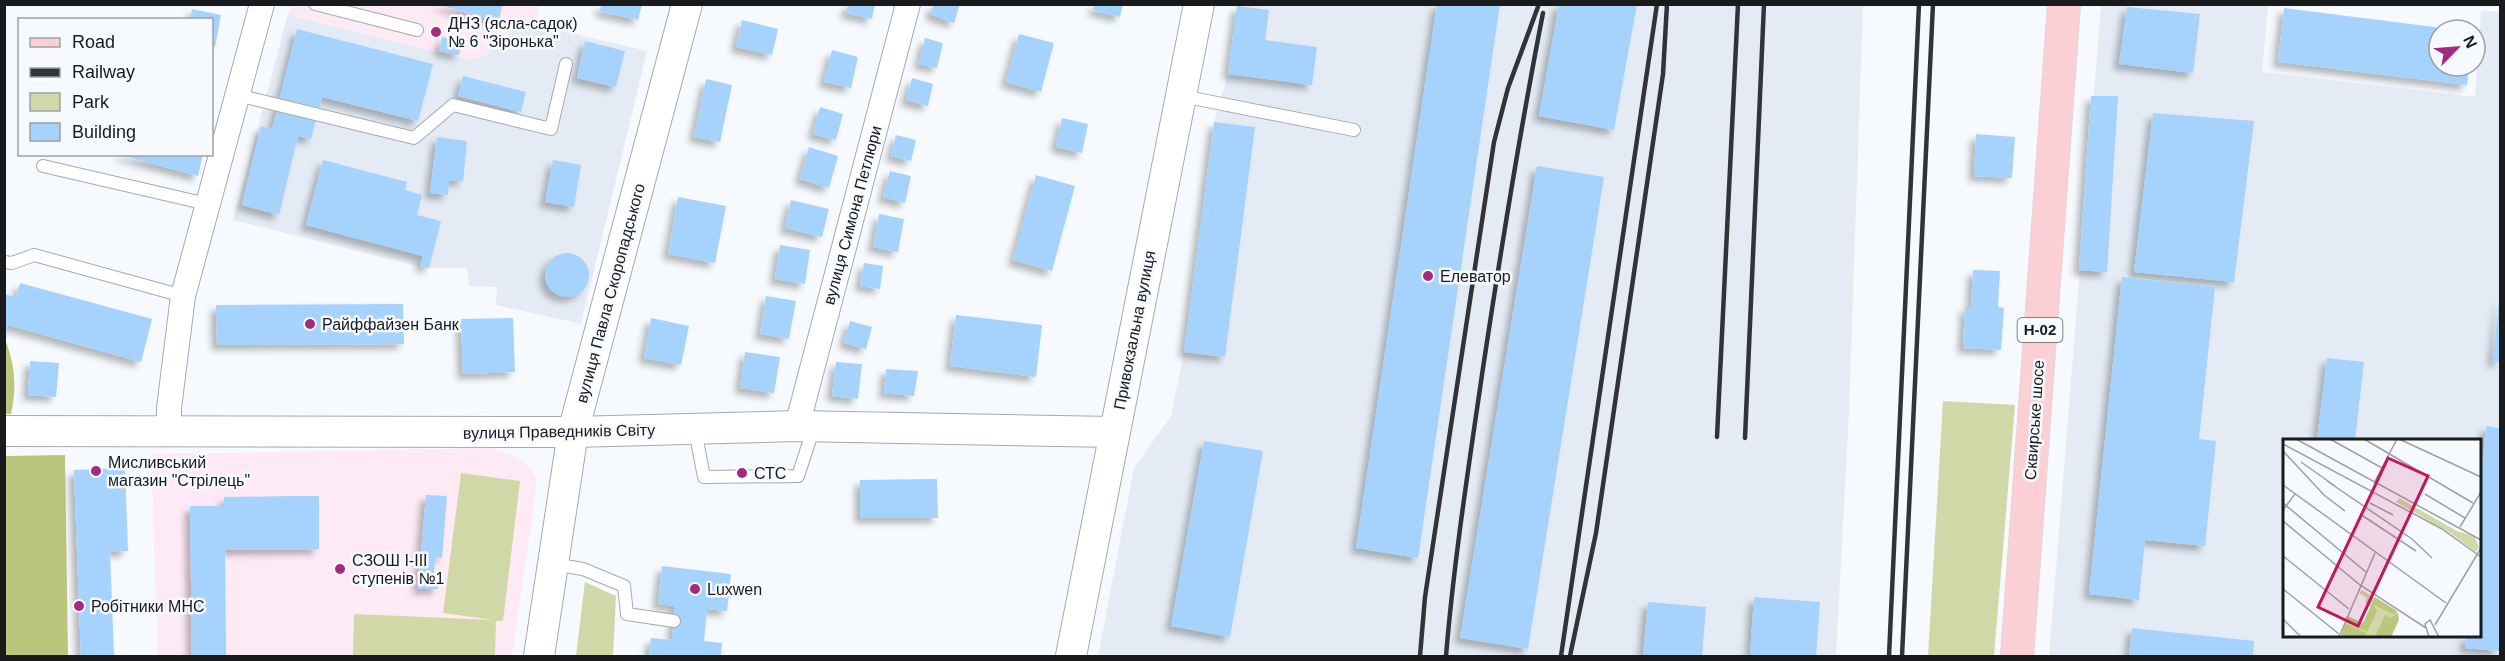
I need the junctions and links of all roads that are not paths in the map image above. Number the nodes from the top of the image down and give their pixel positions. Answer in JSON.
{"nodes":[{"id":1,"x":262,"y":4,"type":"edge"},
{"id":2,"x":315,"y":4,"type":"edge"},
{"id":3,"x":687,"y":4,"type":"edge"},
{"id":4,"x":908,"y":4,"type":"edge"},
{"id":5,"x":1199,"y":4,"type":"edge"},
{"id":6,"x":2064,"y":4,"type":"edge"},
{"id":7,"x":417,"y":30,"type":"dead end"},
{"id":8,"x":566,"y":64,"type":"dead end"},
{"id":9,"x":237,"y":95,"type":"junction"},
{"id":10,"x":1181,"y":96,"type":"junction"},
{"id":11,"x":1354,"y":130,"type":"dead end"},
{"id":12,"x":44,"y":166,"type":"dead end"},
{"id":13,"x":207,"y":204,"type":"junction"},
{"id":14,"x":4,"y":262,"type":"edge"},
{"id":15,"x":183,"y":296,"type":"junction"},
{"id":16,"x":806,"y":426,"type":"junction"},
{"id":17,"x":695,"y":429,"type":"junction"},
{"id":18,"x":169,"y":430,"type":"junction"},
{"id":19,"x":4,"y":431,"type":"edge"},
{"id":20,"x":573,"y":432,"type":"junction"},
{"id":21,"x":1113,"y":432,"type":"junction"},
{"id":22,"x":553,"y":564,"type":"junction"},
{"id":23,"x":674,"y":621,"type":"dead end"},
{"id":24,"x":539,"y":657,"type":"edge"},
{"id":25,"x":1071,"y":657,"type":"edge"},
{"id":26,"x":2017,"y":657,"type":"edge"}],
"edges":[{"from":1,"to":9,"type":"street"},
{"from":2,"to":7,"type":"lane"},
{"from":3,"to":20,"type":"street","name":"вулиця Павла Скоропадського"},
{"from":4,"to":16,"type":"street","name":"вулиця Симона Петлюри"},
{"from":5,"to":10,"type":"street","name":"Привокзальна вулиця"},
{"from":6,"to":26,"type":"main road","name":"Сквирське шосе","number":"Н-02"},
{"from":8,"to":9,"type":"lane"},
{"from":9,"to":13,"type":"street"},
{"from":10,"to":11,"type":"lane"},
{"from":10,"to":21,"type":"street","name":"Привокзальна вулиця"},
{"from":12,"to":13,"type":"lane"},
{"from":13,"to":15,"type":"street"},
{"from":14,"to":15,"type":"lane"},
{"from":15,"to":18,"type":"street"},
{"from":16,"to":17,"type":"street","name":"вулиця Праведників Світу"},
{"from":16,"to":17,"type":"lane"},
{"from":16,"to":21,"type":"street","name":"вулиця Праведників Світу"},
{"from":17,"to":20,"type":"street","name":"вулиця Праведників Світу"},
{"from":18,"to":19,"type":"street","name":"вулиця Праведників Світу"},
{"from":18,"to":20,"type":"street","name":"вулиця Праведників Світу"},
{"from":20,"to":22,"type":"street","name":"вулиця Павла Скоропадського"},
{"from":21,"to":25,"type":"street","name":"Привокзальна вулиця"},
{"from":22,"to":23,"type":"lane"},
{"from":22,"to":24,"type":"street","name":"вулиця Павла Скоропадського"}]}
